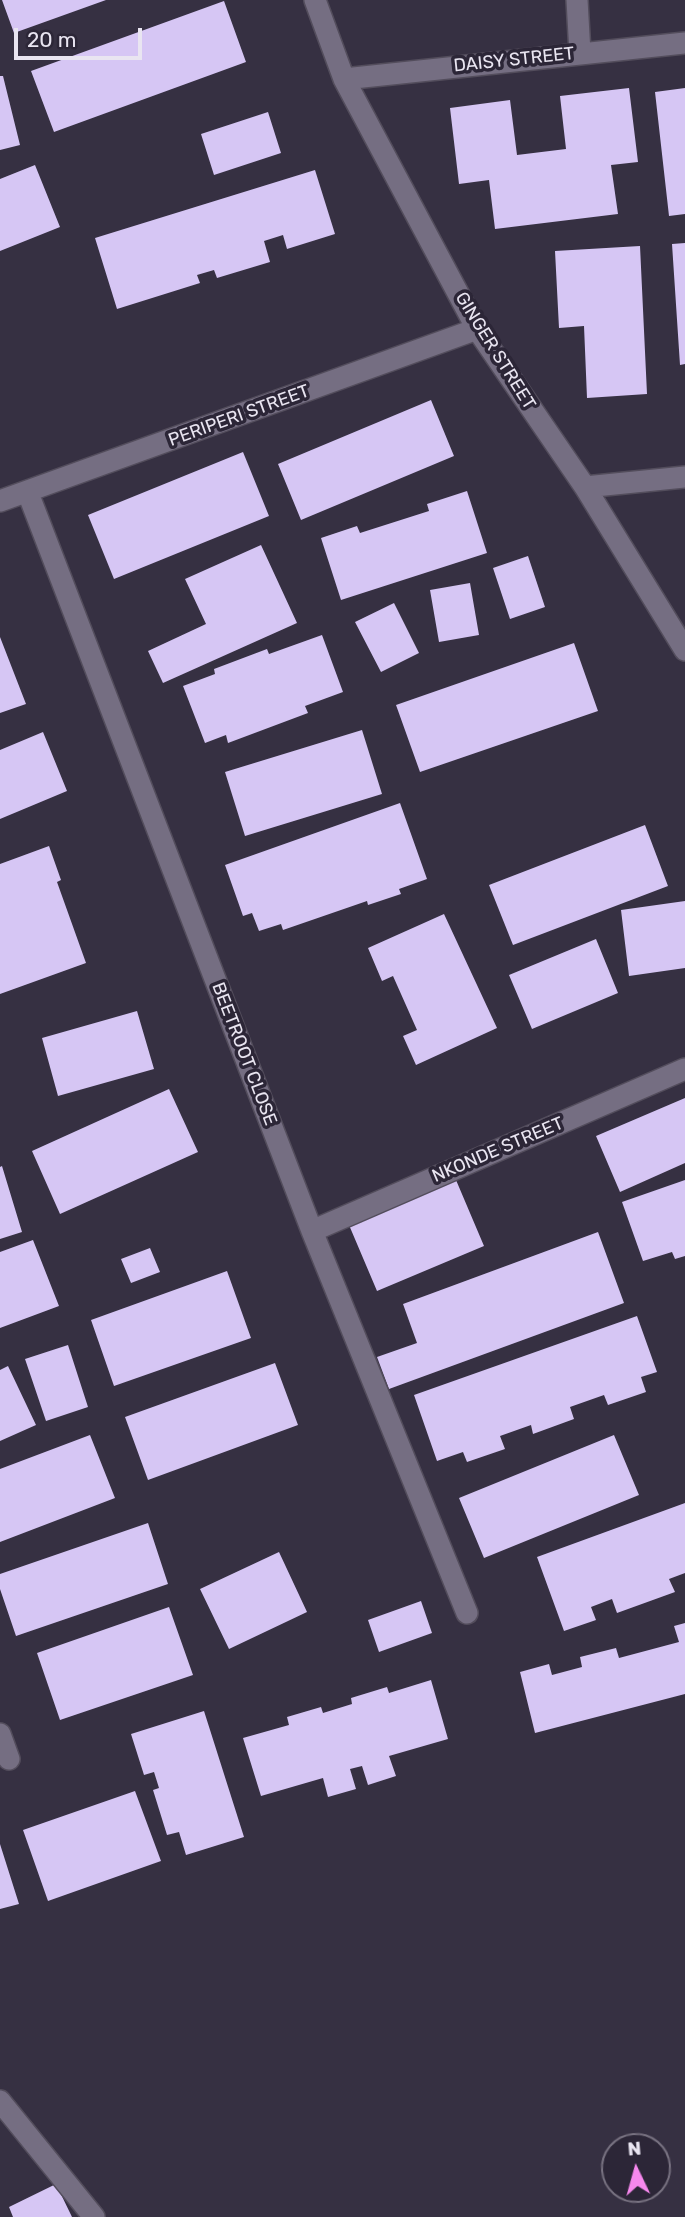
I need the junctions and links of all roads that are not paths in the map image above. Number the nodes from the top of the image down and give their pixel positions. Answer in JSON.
{"nodes":[{"id":1,"x":315,"y":0,"type":"edge"},
{"id":2,"x":578,"y":0,"type":"edge"},
{"id":3,"x":685,"y":43,"type":"edge"},
{"id":4,"x":580,"y":53,"type":"junction"},
{"id":5,"x":344,"y":79,"type":"junction"},
{"id":6,"x":477,"y":329,"type":"junction"},
{"id":7,"x":685,"y":477,"type":"edge"},
{"id":8,"x":585,"y":486,"type":"junction"},
{"id":9,"x":28,"y":493,"type":"junction"},
{"id":10,"x":0,"y":501,"type":"edge"},
{"id":11,"x":685,"y":650,"type":"edge"},
{"id":12,"x":685,"y":1069,"type":"edge"},
{"id":13,"x":312,"y":1231,"type":"junction"},
{"id":14,"x":467,"y":1613,"type":"dead end"},
{"id":15,"x":0,"y":1734,"type":"edge"},
{"id":16,"x":9,"y":1759,"type":"dead end"},
{"id":17,"x":0,"y":2101,"type":"edge"},
{"id":18,"x":94,"y":2217,"type":"edge"}],
"edges":[{"from":1,"to":5,"type":"street","name":"GINGER STREET"},
{"from":2,"to":4,"type":"street"},
{"from":3,"to":4,"type":"street","name":"DAISY STREET"},
{"from":4,"to":5,"type":"street","name":"DAISY STREET"},
{"from":5,"to":6,"type":"street","name":"GINGER STREET"},
{"from":6,"to":8,"type":"street","name":"GINGER STREET"},
{"from":6,"to":9,"type":"street","name":"PERIPERI STREET"},
{"from":7,"to":8,"type":"street"},
{"from":8,"to":11,"type":"street","name":"GINGER STREET"},
{"from":9,"to":10,"type":"street","name":"PERIPERI STREET"},
{"from":9,"to":13,"type":"street","name":"BEETROOT CLOSE"},
{"from":12,"to":13,"type":"street","name":"NKONDE STREET"},
{"from":13,"to":14,"type":"street","name":"BEETROOT CLOSE"},
{"from":15,"to":16,"type":"street"},
{"from":17,"to":18,"type":"street"}]}
